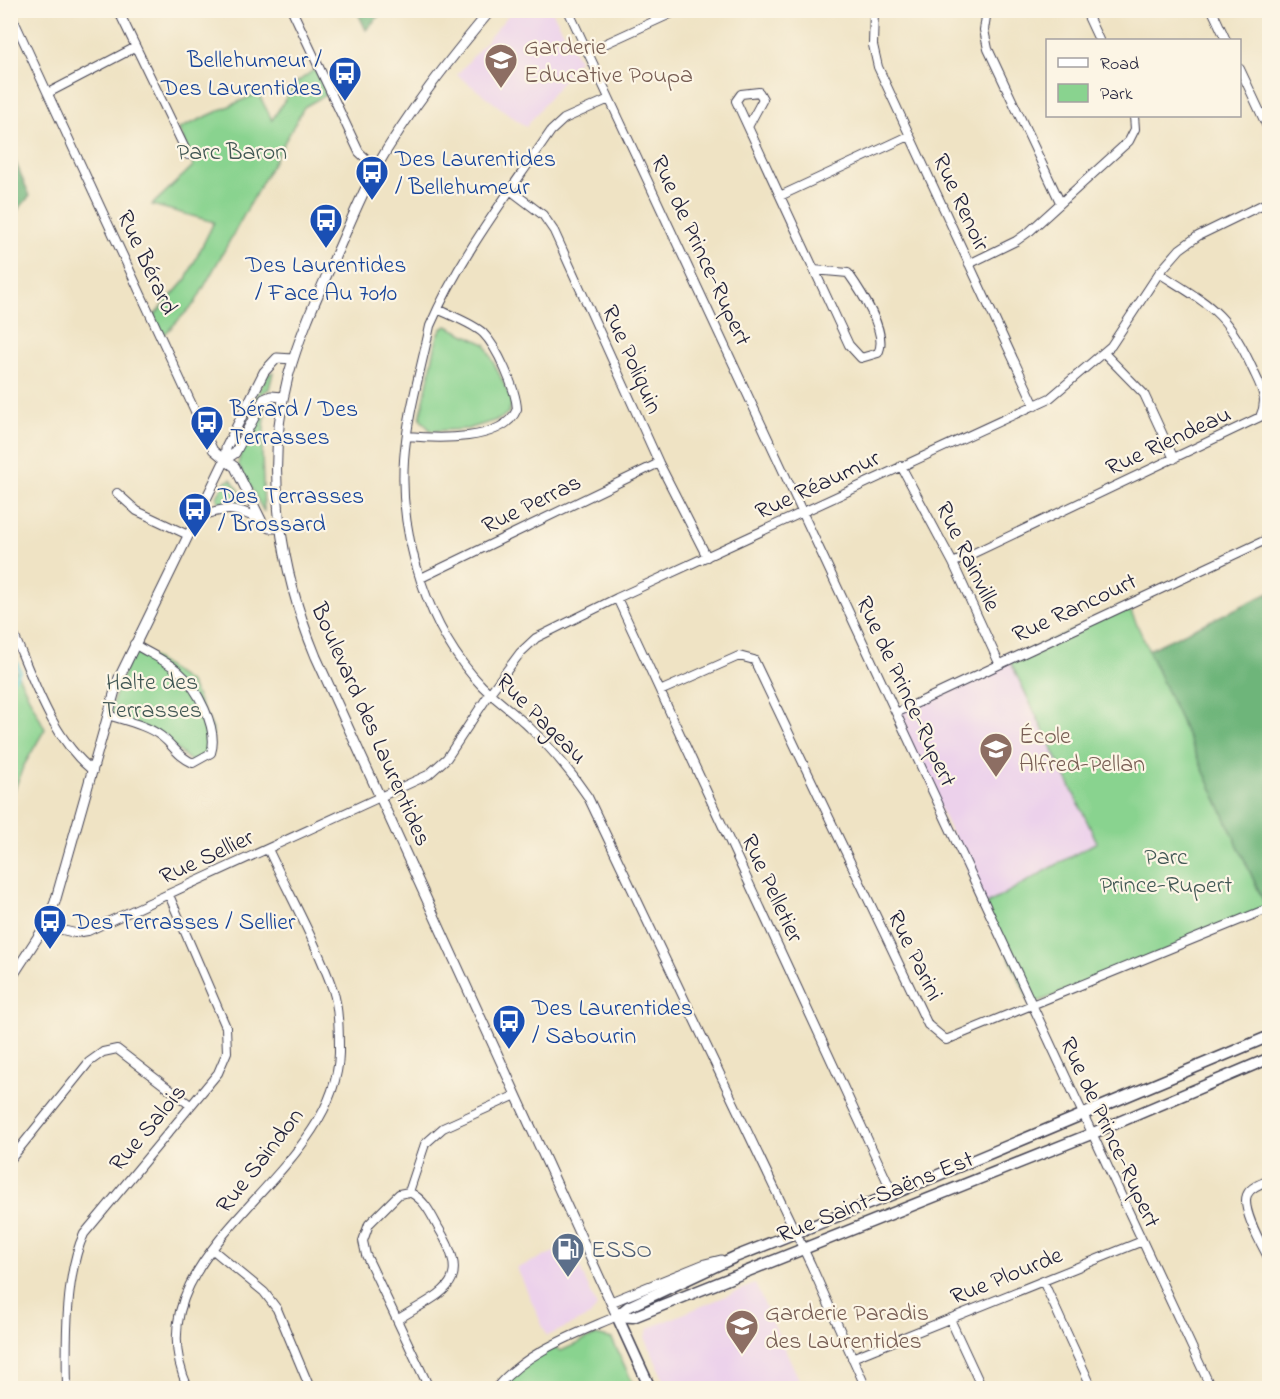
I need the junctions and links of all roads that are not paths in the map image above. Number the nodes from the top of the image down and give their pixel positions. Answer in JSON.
{"nodes":[{"id":1,"x":118,"y":10,"type":"edge"},
{"id":2,"x":292,"y":10,"type":"edge"},
{"id":3,"x":491,"y":10,"type":"edge"},
{"id":4,"x":568,"y":10,"type":"edge"},
{"id":5,"x":679,"y":10,"type":"edge"},
{"id":6,"x":874,"y":10,"type":"edge"},
{"id":7,"x":987,"y":10,"type":"edge"},
{"id":8,"x":1085,"y":10,"type":"edge"},
{"id":9,"x":1212,"y":10,"type":"edge"},
{"id":10,"x":10,"y":12,"type":"edge"},
{"id":11,"x":1099,"y":39,"type":"edge"},
{"id":12,"x":1226,"y":39,"type":"edge"},
{"id":13,"x":136,"y":47,"type":"junction"},
{"id":14,"x":587,"y":52,"type":"junction"},
{"id":15,"x":1241,"y":73,"type":"edge"},
{"id":16,"x":48,"y":93,"type":"junction"},
{"id":17,"x":609,"y":99,"type":"junction"},
{"id":18,"x":1134,"y":117,"type":"edge"},
{"id":19,"x":749,"y":125,"type":"dead end"},
{"id":20,"x":1269,"y":133,"type":"edge"},
{"id":21,"x":909,"y":136,"type":"junction"},
{"id":22,"x":188,"y":155,"type":"dead end"},
{"id":23,"x":376,"y":168,"type":"junction"},
{"id":24,"x":510,"y":190,"type":"junction"},
{"id":25,"x":780,"y":196,"type":"junction"},
{"id":26,"x":1269,"y":201,"type":"edge"},
{"id":27,"x":1060,"y":202,"type":"junction"},
{"id":28,"x":969,"y":264,"type":"junction"},
{"id":29,"x":814,"y":270,"type":"junction"},
{"id":30,"x":1159,"y":273,"type":"junction"},
{"id":31,"x":438,"y":309,"type":"junction"},
{"id":32,"x":1104,"y":353,"type":"junction"},
{"id":33,"x":293,"y":359,"type":"junction"},
{"id":34,"x":284,"y":397,"type":"junction"},
{"id":35,"x":1035,"y":406,"type":"junction"},
{"id":36,"x":407,"y":436,"type":"junction"},
{"id":37,"x":1174,"y":459,"type":"junction"},
{"id":38,"x":225,"y":460,"type":"junction"},
{"id":39,"x":659,"y":463,"type":"junction"},
{"id":40,"x":901,"y":466,"type":"junction"},
{"id":41,"x":117,"y":493,"type":"dead end"},
{"id":42,"x":801,"y":514,"type":"junction"},
{"id":43,"x":197,"y":516,"type":"junction"},
{"id":44,"x":261,"y":520,"type":"junction"},
{"id":45,"x":280,"y":528,"type":"junction"},
{"id":46,"x":188,"y":535,"type":"junction"},
{"id":47,"x":1269,"y":538,"type":"edge"},
{"id":48,"x":707,"y":557,"type":"junction"},
{"id":49,"x":953,"y":563,"type":"junction"},
{"id":50,"x":421,"y":578,"type":"junction"},
{"id":51,"x":617,"y":598,"type":"junction"},
{"id":52,"x":10,"y":626,"type":"edge"},
{"id":53,"x":134,"y":644,"type":"junction"},
{"id":54,"x":999,"y":663,"type":"junction"},
{"id":55,"x":660,"y":691,"type":"junction"},
{"id":56,"x":490,"y":693,"type":"junction"},
{"id":57,"x":896,"y":713,"type":"junction"},
{"id":58,"x":108,"y":716,"type":"junction"},
{"id":59,"x":93,"y":771,"type":"junction"},
{"id":60,"x":381,"y":799,"type":"junction"},
{"id":61,"x":268,"y":849,"type":"junction"},
{"id":62,"x":169,"y":895,"type":"junction"},
{"id":63,"x":1267,"y":909,"type":"dead end"},
{"id":64,"x":45,"y":926,"type":"junction"},
{"id":65,"x":10,"y":980,"type":"edge"},
{"id":66,"x":1031,"y":1005,"type":"junction"},
{"id":67,"x":1269,"y":1036,"type":"edge"},
{"id":68,"x":1269,"y":1058,"type":"edge"},
{"id":69,"x":516,"y":1095,"type":"junction"},
{"id":70,"x":190,"y":1105,"type":"junction"},
{"id":71,"x":1081,"y":1114,"type":"junction"},
{"id":72,"x":1091,"y":1134,"type":"junction"},
{"id":73,"x":10,"y":1160,"type":"edge"},
{"id":74,"x":1269,"y":1180,"type":"edge"},
{"id":75,"x":409,"y":1192,"type":"junction"},
{"id":76,"x":893,"y":1194,"type":"junction"},
{"id":77,"x":795,"y":1232,"type":"junction"},
{"id":78,"x":1140,"y":1242,"type":"junction"},
{"id":79,"x":802,"y":1247,"type":"junction"},
{"id":80,"x":213,"y":1250,"type":"junction"},
{"id":81,"x":735,"y":1257,"type":"junction"},
{"id":82,"x":1269,"y":1261,"type":"edge"},
{"id":83,"x":1043,"y":1281,"type":"junction"},
{"id":84,"x":611,"y":1302,"type":"junction"},
{"id":85,"x":617,"y":1316,"type":"junction"},
{"id":86,"x":950,"y":1319,"type":"junction"},
{"id":87,"x":397,"y":1320,"type":"junction"},
{"id":88,"x":852,"y":1358,"type":"junction"},
{"id":89,"x":67,"y":1389,"type":"edge"},
{"id":90,"x":188,"y":1389,"type":"edge"},
{"id":91,"x":310,"y":1389,"type":"edge"},
{"id":92,"x":429,"y":1389,"type":"edge"},
{"id":93,"x":496,"y":1389,"type":"edge"},
{"id":94,"x":650,"y":1389,"type":"edge"},
{"id":95,"x":866,"y":1389,"type":"edge"},
{"id":96,"x":982,"y":1389,"type":"edge"},
{"id":97,"x":1092,"y":1389,"type":"edge"},
{"id":98,"x":1211,"y":1389,"type":"edge"}],
"edges":[{"from":1,"to":13,"type":"street"},
{"from":2,"to":23,"type":"street"},
{"from":3,"to":23,"type":"street","name":"Boulevard des Laurentides"},
{"from":4,"to":14,"type":"street","name":"Rue de Prince-Rupert"},
{"from":5,"to":14,"type":"street"},
{"from":6,"to":21,"type":"street","name":"Rue Renoir"},
{"from":7,"to":27,"type":"street"},
{"from":8,"to":11,"type":"street"},
{"from":9,"to":12,"type":"street"},
{"from":10,"to":16,"type":"street","name":"Rue Bérard"},
{"from":13,"to":16,"type":"street"},
{"from":13,"to":22,"type":"street"},
{"from":14,"to":17,"type":"street","name":"Rue de Prince-Rupert"},
{"from":15,"to":20,"type":"street"},
{"from":16,"to":38,"type":"street","name":"Rue Bérard"},
{"from":17,"to":24,"type":"street","name":"Rue Pageau"},
{"from":17,"to":42,"type":"street","name":"Rue de Prince-Rupert"},
{"from":18,"to":27,"type":"street"},
{"from":19,"to":25,"type":"street"},
{"from":21,"to":25,"type":"street"},
{"from":21,"to":28,"type":"street","name":"Rue Renoir"},
{"from":23,"to":33,"type":"street","name":"Boulevard des Laurentides"},
{"from":24,"to":31,"type":"street","name":"Rue Pageau"},
{"from":24,"to":39,"type":"street","name":"Rue Poliquin"},
{"from":25,"to":29,"type":"street"},
{"from":26,"to":30,"type":"street","name":"Rue Réaumur"},
{"from":27,"to":28,"type":"street"},
{"from":28,"to":35,"type":"street","name":"Rue Renoir"},
{"from":29,"to":29,"type":"street"},
{"from":30,"to":32,"type":"street","name":"Rue Réaumur"},
{"from":30,"to":37,"type":"street","name":"Rue Riendeau"},
{"from":31,"to":36,"type":"street","name":"Rue Pageau"},
{"from":31,"to":36,"type":"street"},
{"from":32,"to":35,"type":"street","name":"Rue Réaumur"},
{"from":32,"to":37,"type":"street"},
{"from":33,"to":34,"type":"street","name":"Boulevard des Laurentides"},
{"from":33,"to":38,"type":"street"},
{"from":34,"to":38,"type":"street"},
{"from":34,"to":45,"type":"street","name":"Boulevard des Laurentides"},
{"from":35,"to":40,"type":"street","name":"Rue Réaumur"},
{"from":36,"to":50,"type":"street","name":"Rue Pageau"},
{"from":37,"to":49,"type":"street","name":"Rue Riendeau"},
{"from":38,"to":43,"type":"street"},
{"from":38,"to":44,"type":"street","name":"Rue Bérard"},
{"from":39,"to":48,"type":"street","name":"Rue Poliquin"},
{"from":39,"to":50,"type":"street","name":"Rue Perras"},
{"from":40,"to":42,"type":"street","name":"Rue Réaumur"},
{"from":40,"to":49,"type":"street","name":"Rue Rainville"},
{"from":41,"to":46,"type":"street"},
{"from":42,"to":48,"type":"street","name":"Rue Réaumur"},
{"from":42,"to":57,"type":"street","name":"Rue de Prince-Rupert"},
{"from":43,"to":44,"type":"street"},
{"from":43,"to":46,"type":"street"},
{"from":44,"to":45,"type":"street"},
{"from":45,"to":60,"type":"street","name":"Boulevard des Laurentides"},
{"from":46,"to":53,"type":"street"},
{"from":47,"to":54,"type":"street","name":"Rue Rancourt"},
{"from":48,"to":51,"type":"street","name":"Rue Réaumur"},
{"from":49,"to":54,"type":"street","name":"Rue Rainville"},
{"from":50,"to":56,"type":"street","name":"Rue Pageau"},
{"from":51,"to":55,"type":"street","name":"Rue Pelletier"},
{"from":51,"to":56,"type":"street","name":"Rue Réaumur"},
{"from":52,"to":59,"type":"street"},
{"from":53,"to":58,"type":"street"},
{"from":53,"to":58,"type":"street"},
{"from":54,"to":57,"type":"street","name":"Rue Rancourt"},
{"from":55,"to":66,"type":"street","name":"Rue Parini"},
{"from":55,"to":76,"type":"street","name":"Rue Pelletier"},
{"from":56,"to":60,"type":"street","name":"Rue Réaumur"},
{"from":56,"to":77,"type":"street","name":"Rue Pageau"},
{"from":57,"to":66,"type":"street","name":"Rue de Prince-Rupert"},
{"from":58,"to":59,"type":"street"},
{"from":59,"to":64,"type":"street"},
{"from":60,"to":61,"type":"street","name":"Rue Sellier"},
{"from":60,"to":69,"type":"street","name":"Boulevard des Laurentides"},
{"from":61,"to":62,"type":"street","name":"Rue Sellier"},
{"from":61,"to":80,"type":"street","name":"Rue Saindon"},
{"from":62,"to":64,"type":"street","name":"Rue Sellier"},
{"from":62,"to":70,"type":"street","name":"Rue Salois"},
{"from":63,"to":66,"type":"street","name":"Rue Parini"},
{"from":64,"to":65,"type":"street"},
{"from":66,"to":71,"type":"street","name":"Rue de Prince-Rupert"},
{"from":67,"to":71,"type":"main road","name":"Rue Saint-Saëns Est"},
{"from":68,"to":72,"type":"main road","name":"Rue Saint-Saëns Est"},
{"from":69,"to":75,"type":"street"},
{"from":69,"to":84,"type":"street","name":"Boulevard des Laurentides"},
{"from":70,"to":73,"type":"street"},
{"from":70,"to":89,"type":"street","name":"Rue Salois"},
{"from":71,"to":72,"type":"street","name":"Rue de Prince-Rupert"},
{"from":71,"to":76,"type":"main road","name":"Rue Saint-Saëns Est"},
{"from":72,"to":78,"type":"street","name":"Rue de Prince-Rupert"},
{"from":72,"to":79,"type":"main road","name":"Rue Saint-Saëns Est"},
{"from":74,"to":82,"type":"street"},
{"from":75,"to":87,"type":"street"},
{"from":75,"to":87,"type":"street"},
{"from":76,"to":77,"type":"main road","name":"Rue Saint-Saëns Est"},
{"from":77,"to":79,"type":"street","name":"Rue Pageau"},
{"from":77,"to":81,"type":"main road","name":"Rue Saint-Saëns Est"},
{"from":78,"to":83,"type":"street","name":"Rue Plourde"},
{"from":78,"to":98,"type":"street","name":"Rue de Prince-Rupert"},
{"from":79,"to":85,"type":"main road","name":"Rue Saint-Saëns Est"},
{"from":79,"to":88,"type":"street","name":"Rue Pageau"},
{"from":80,"to":90,"type":"street","name":"Rue Saindon"},
{"from":80,"to":91,"type":"street"},
{"from":81,"to":84,"type":"street","name":"Rue Saint-Saëns Est"},
{"from":81,"to":85,"type":"main road","name":"Rue Saint-Saëns Est"},
{"from":83,"to":86,"type":"street","name":"Rue Plourde"},
{"from":83,"to":97,"type":"street"},
{"from":84,"to":85,"type":"street","name":"Boulevard des Laurentides"},
{"from":85,"to":93,"type":"street"},
{"from":85,"to":94,"type":"main road","name":"Boulevard des Laurentides"},
{"from":86,"to":88,"type":"street","name":"Rue Plourde"},
{"from":86,"to":96,"type":"street"},
{"from":87,"to":92,"type":"street"},
{"from":88,"to":95,"type":"street","name":"Rue Pageau"}]}
